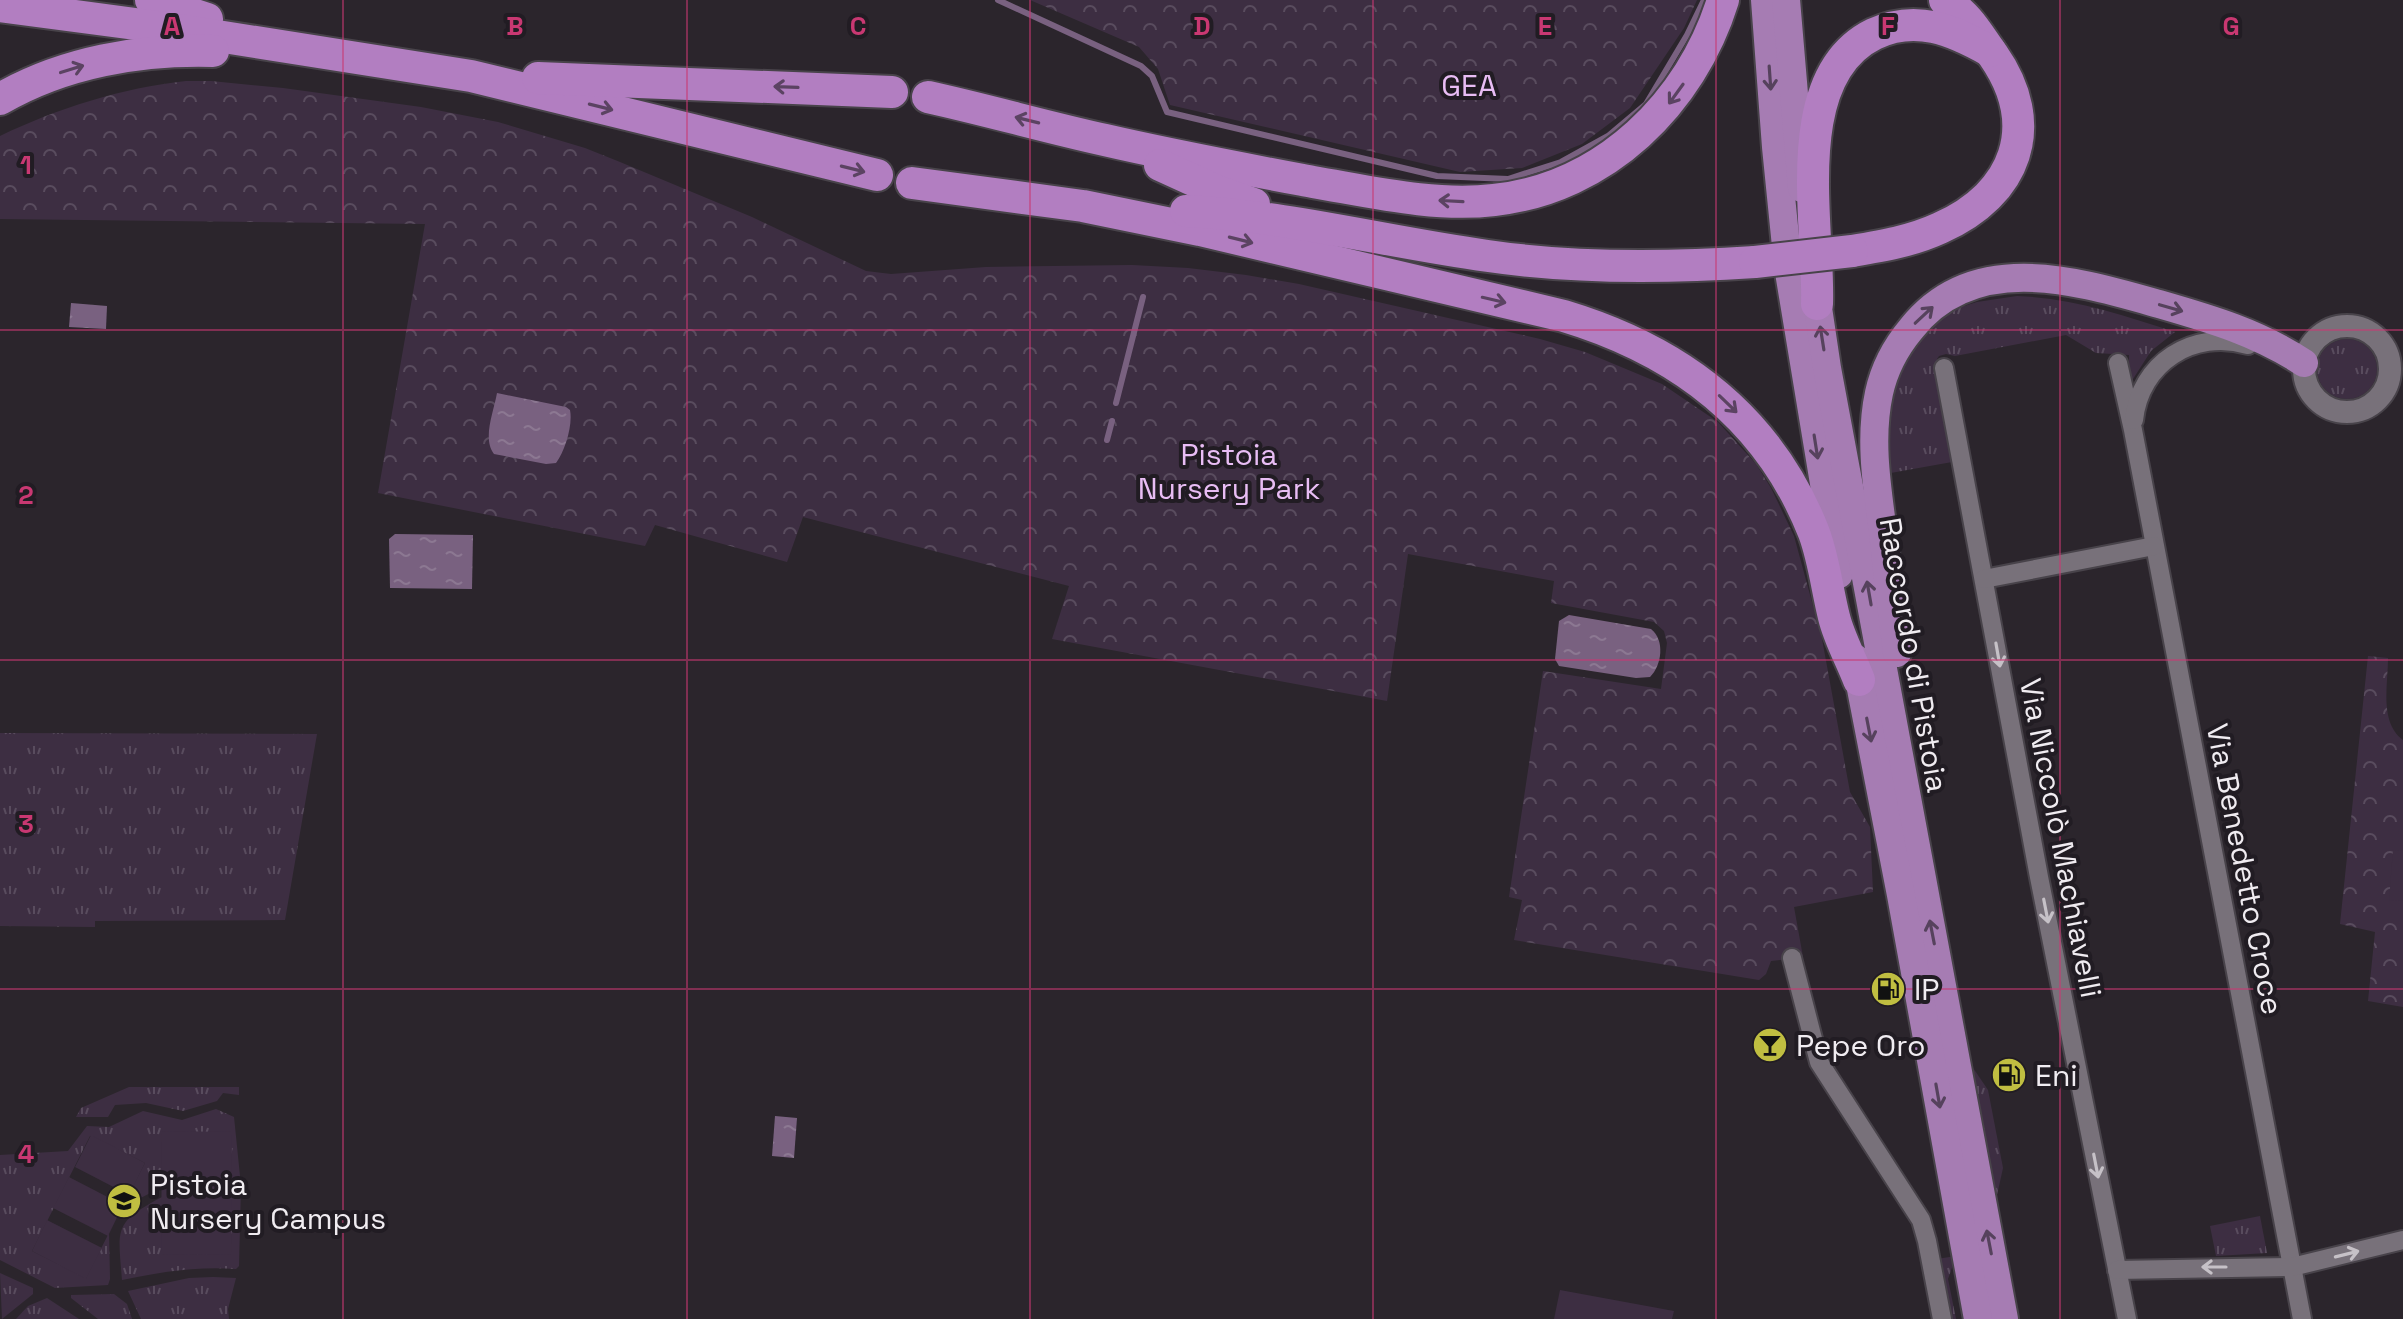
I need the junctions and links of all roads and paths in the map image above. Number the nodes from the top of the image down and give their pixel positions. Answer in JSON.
{"nodes":[{"id":1,"x":151,"y":0,"type":"edge"},
{"id":2,"x":1723,"y":0,"type":"edge"},
{"id":3,"x":1765,"y":0,"type":"edge"},
{"id":4,"x":1786,"y":0,"type":"edge"},
{"id":5,"x":1945,"y":0,"type":"edge"},
{"id":6,"x":0,"y":6,"type":"edge"},
{"id":7,"x":1990,"y":51,"type":"junction"},
{"id":8,"x":416,"y":67,"type":"junction"},
{"id":9,"x":471,"y":76,"type":"junction"},
{"id":10,"x":892,"y":92,"type":"dead end"},
{"id":11,"x":928,"y":97,"type":"dead end"},
{"id":12,"x":0,"y":99,"type":"edge"},
{"id":13,"x":1103,"y":139,"type":"junction"},
{"id":14,"x":877,"y":175,"type":"dead end"},
{"id":15,"x":912,"y":183,"type":"dead end"},
{"id":16,"x":1083,"y":206,"type":"junction"},
{"id":17,"x":1323,"y":226,"type":"junction"},
{"id":18,"x":1817,"y":304,"type":"junction"},
{"id":19,"x":2395,"y":359,"type":"edge"},
{"id":20,"x":2118,"y":363,"type":"dead end"},
{"id":21,"x":1944,"y":368,"type":"dead end"},
{"id":22,"x":2304,"y":368,"type":"junction"},
{"id":23,"x":2403,"y":394,"type":"edge"},
{"id":24,"x":2376,"y":401,"type":"junction"},
{"id":25,"x":2133,"y":430,"type":"junction"},
{"id":26,"x":2154,"y":546,"type":"junction"},
{"id":27,"x":1984,"y":579,"type":"junction"},
{"id":28,"x":1859,"y":680,"type":"junction"},
{"id":29,"x":1911,"y":825,"type":"junction"},
{"id":30,"x":1792,"y":958,"type":"dead end"},
{"id":31,"x":2403,"y":1240,"type":"edge"},
{"id":32,"x":2292,"y":1267,"type":"junction"},
{"id":33,"x":2117,"y":1270,"type":"junction"},
{"id":34,"x":1942,"y":1319,"type":"edge"},
{"id":35,"x":1978,"y":1319,"type":"edge"},
{"id":36,"x":2004,"y":1319,"type":"edge"},
{"id":37,"x":2127,"y":1319,"type":"edge"},
{"id":38,"x":2302,"y":1319,"type":"edge"}],
"edges":[{"from":1,"to":8,"type":"highway"},
{"from":2,"to":13,"type":"highway","one_way":true},
{"from":3,"to":28,"type":"highway","name":"Raccordo di Pistoia","one_way":true},
{"from":4,"to":18,"type":"highway","name":"Raccordo di Pistoia"},
{"from":5,"to":7,"type":"highway"},
{"from":6,"to":8,"type":"highway"},
{"from":7,"to":17,"type":"highway","bridge":true},
{"from":7,"to":18,"type":"highway"},
{"from":8,"to":9,"type":"highway"},
{"from":12,"to":8,"type":"highway","one_way":true},
{"from":10,"to":9,"type":"highway","one_way":true},
{"from":9,"to":14,"type":"highway","one_way":true},
{"from":13,"to":11,"type":"highway","one_way":true},
{"from":13,"to":17,"type":"highway"},
{"from":15,"to":16,"type":"highway"},
{"from":16,"to":17,"type":"highway"},
{"from":16,"to":28,"type":"highway","one_way":true},
{"from":29,"to":18,"type":"highway","name":"Raccordo di Pistoia","one_way":true},
{"from":19,"to":22,"type":"street"},
{"from":19,"to":24,"type":"street"},
{"from":20,"to":25,"type":"street","name":"Via Benedetto Croce"},
{"from":21,"to":27,"type":"street","name":"Via Niccolò Machiavelli"},
{"from":22,"to":24,"type":"street"},
{"from":22,"to":25,"type":"street","name":"Via Benedetto Croce"},
{"from":29,"to":22,"type":"highway","one_way":true},
{"from":23,"to":24,"type":"street"},
{"from":25,"to":26,"type":"street","name":"Via Benedetto Croce"},
{"from":26,"to":27,"type":"street"},
{"from":26,"to":32,"type":"street","name":"Via Benedetto Croce"},
{"from":27,"to":33,"type":"street","name":"Via Niccolò Machiavelli","one_way":true},
{"from":28,"to":35,"type":"highway","name":"Raccordo di Pistoia","one_way":true},
{"from":36,"to":29,"type":"highway","name":"Raccordo di Pistoia","one_way":true},
{"from":30,"to":34,"type":"street"},
{"from":32,"to":31,"type":"street","one_way":true},
{"from":32,"to":33,"type":"street","one_way":true},
{"from":32,"to":38,"type":"street","name":"Via Benedetto Croce"},
{"from":33,"to":37,"type":"street","name":"Via Niccolò Machiavelli"}]}
